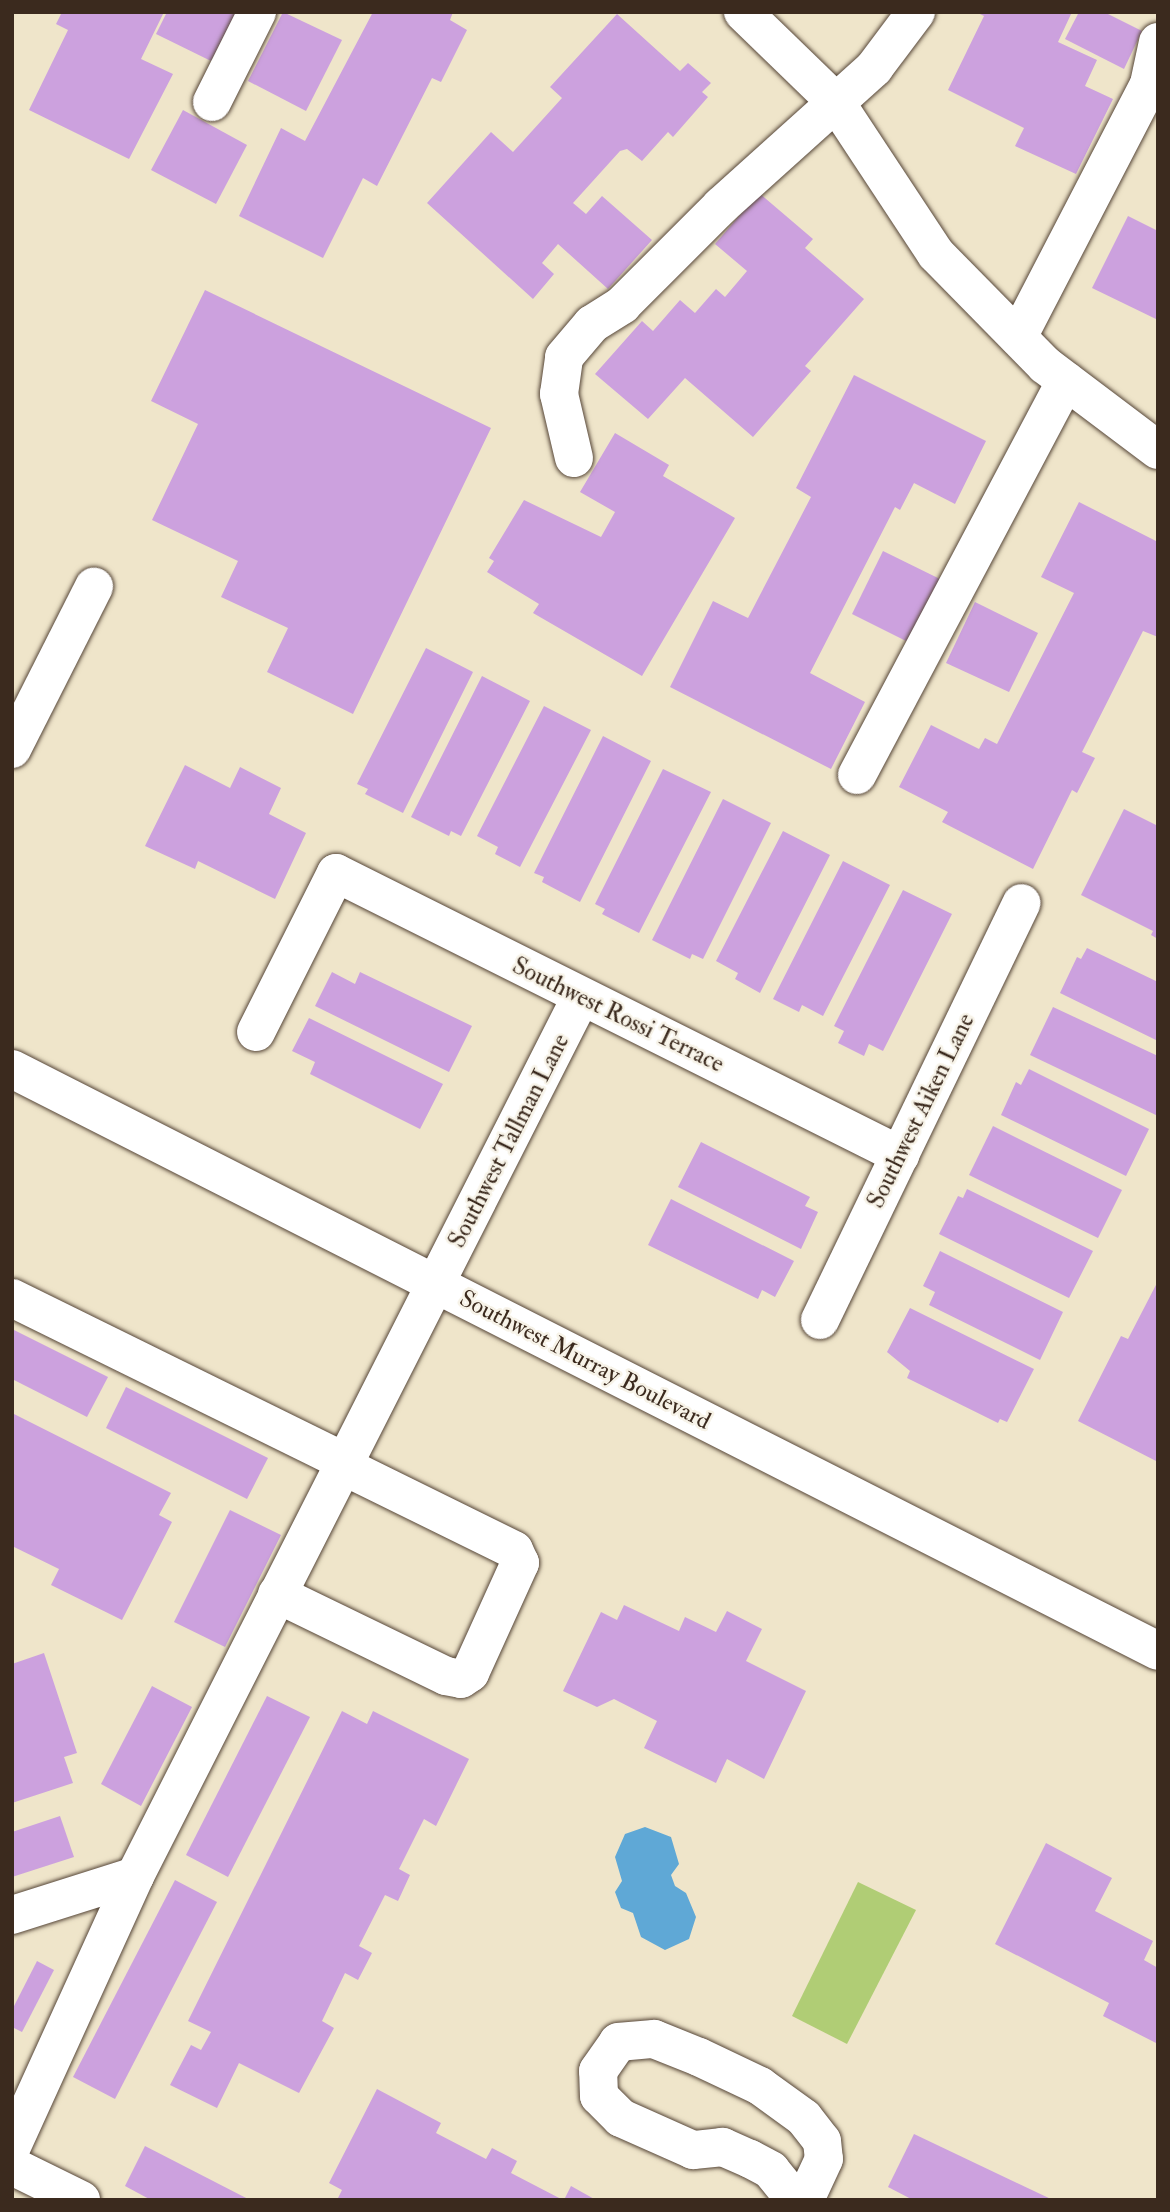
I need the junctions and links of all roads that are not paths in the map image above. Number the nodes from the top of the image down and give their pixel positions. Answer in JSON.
{"nodes":[{"id":1,"x":257,"y":12,"type":"edge"},
{"id":2,"x":743,"y":12,"type":"edge"},
{"id":3,"x":916,"y":12,"type":"edge"},
{"id":4,"x":1158,"y":42,"type":"edge"},
{"id":5,"x":835,"y":101,"type":"junction"},
{"id":6,"x":212,"y":102,"type":"dead end"},
{"id":7,"x":1018,"y":337,"type":"junction"},
{"id":8,"x":1066,"y":381,"type":"junction"},
{"id":9,"x":1158,"y":450,"type":"edge"},
{"id":10,"x":574,"y":458,"type":"dead end"},
{"id":11,"x":94,"y":587,"type":"dead end"},
{"id":12,"x":12,"y":749,"type":"edge"},
{"id":13,"x":857,"y":775,"type":"dead end"},
{"id":14,"x":1022,"y":903,"type":"dead end"},
{"id":15,"x":581,"y":997,"type":"junction"},
{"id":16,"x":256,"y":1032,"type":"dead end"},
{"id":17,"x":12,"y":1069,"type":"edge"},
{"id":18,"x":900,"y":1155,"type":"junction"},
{"id":19,"x":436,"y":1284,"type":"junction"},
{"id":20,"x":12,"y":1298,"type":"edge"},
{"id":21,"x":820,"y":1320,"type":"dead end"},
{"id":22,"x":344,"y":1464,"type":"junction"},
{"id":23,"x":277,"y":1594,"type":"junction"},
{"id":24,"x":1158,"y":1651,"type":"edge"},
{"id":25,"x":135,"y":1876,"type":"junction"},
{"id":26,"x":12,"y":1915,"type":"edge"},
{"id":27,"x":12,"y":2146,"type":"edge"},
{"id":28,"x":12,"y":2166,"type":"edge"},
{"id":29,"x":80,"y":2200,"type":"edge"},
{"id":30,"x":795,"y":2200,"type":"edge"},
{"id":31,"x":805,"y":2200,"type":"edge"}],
"edges":[{"from":1,"to":6,"type":"street"},
{"from":2,"to":5,"type":"street"},
{"from":3,"to":5,"type":"street"},
{"from":4,"to":7,"type":"street"},
{"from":5,"to":7,"type":"street"},
{"from":5,"to":10,"type":"street"},
{"from":7,"to":8,"type":"street"},
{"from":8,"to":9,"type":"street"},
{"from":8,"to":13,"type":"street"},
{"from":11,"to":12,"type":"street"},
{"from":14,"to":18,"type":"street","name":"Southwest Aiken Lane"},
{"from":15,"to":16,"type":"street","name":"Southwest Rossi Terrace"},
{"from":15,"to":18,"type":"street","name":"Southwest Rossi Terrace"},
{"from":15,"to":19,"type":"street","name":"Southwest Tallman Lane"},
{"from":17,"to":19,"type":"street","name":"Southwest Murray Boulevard"},
{"from":18,"to":21,"type":"street","name":"Southwest Aiken Lane"},
{"from":19,"to":22,"type":"street","name":"Southwest Tallman Lane"},
{"from":19,"to":24,"type":"street","name":"Southwest Murray Boulevard"},
{"from":20,"to":22,"type":"street"},
{"from":22,"to":23,"type":"street","name":"Southwest Tallman Lane"},
{"from":22,"to":23,"type":"street"},
{"from":23,"to":25,"type":"street","name":"Southwest Tallman Lane"},
{"from":25,"to":26,"type":"street"},
{"from":25,"to":27,"type":"street","name":"Southwest Tallman Lane"},
{"from":28,"to":29,"type":"street"},
{"from":30,"to":31,"type":"street"}]}
